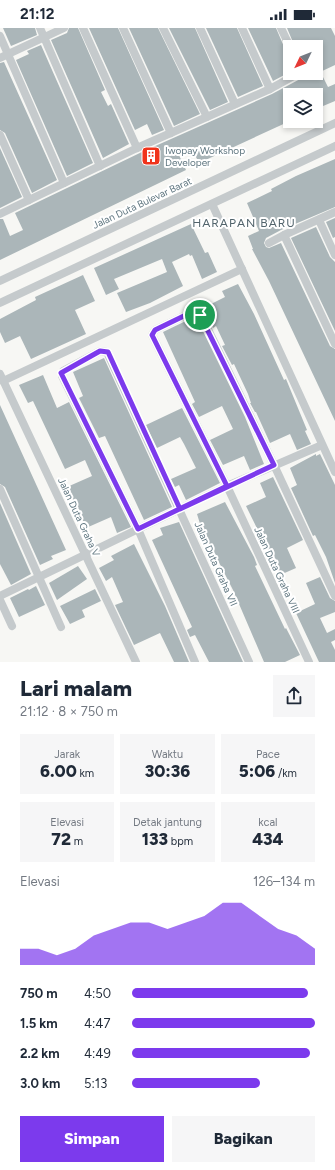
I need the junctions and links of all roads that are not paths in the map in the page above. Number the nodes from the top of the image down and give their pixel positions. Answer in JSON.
{"nodes":[{"id":1,"x":40,"y":28,"type":"edge"},
{"id":2,"x":64,"y":28,"type":"edge"},
{"id":3,"x":83,"y":28,"type":"edge"},
{"id":4,"x":123,"y":28,"type":"edge"},
{"id":5,"x":164,"y":28,"type":"edge"},
{"id":6,"x":200,"y":28,"type":"edge"},
{"id":7,"x":242,"y":28,"type":"edge"},
{"id":8,"x":281,"y":28,"type":"edge"},
{"id":9,"x":0,"y":36,"type":"edge"},
{"id":10,"x":45,"y":38,"type":"junction"},
{"id":11,"x":286,"y":40,"type":"edge"},
{"id":12,"x":9,"y":54,"type":"junction"},
{"id":13,"x":0,"y":58,"type":"edge"},
{"id":14,"x":286,"y":80,"type":"edge"},
{"id":15,"x":270,"y":89,"type":"junction"},
{"id":16,"x":235,"y":104,"type":"junction"},
{"id":17,"x":207,"y":117,"type":"junction"},
{"id":18,"x":335,"y":123,"type":"edge"},
{"id":19,"x":172,"y":133,"type":"junction"},
{"id":20,"x":0,"y":135,"type":"edge"},
{"id":21,"x":335,"y":146,"type":"edge"},
{"id":22,"x":137,"y":148,"type":"junction"},
{"id":23,"x":100,"y":166,"type":"junction"},
{"id":24,"x":64,"y":183,"type":"junction"},
{"id":25,"x":30,"y":200,"type":"junction"},
{"id":26,"x":212,"y":204,"type":"junction"},
{"id":27,"x":335,"y":212,"type":"edge"},
{"id":28,"x":0,"y":214,"type":"edge"},
{"id":29,"x":319,"y":220,"type":"junction"},
{"id":30,"x":284,"y":234,"type":"junction"},
{"id":31,"x":269,"y":243,"type":"dead end"},
{"id":32,"x":335,"y":255,"type":"edge"},
{"id":33,"x":242,"y":269,"type":"junction"},
{"id":34,"x":0,"y":281,"type":"edge"},
{"id":35,"x":0,"y":303,"type":"edge"},
{"id":36,"x":335,"y":344,"type":"edge"},
{"id":37,"x":2,"y":378,"type":"edge"},
{"id":38,"x":322,"y":445,"type":"junction"},
{"id":39,"x":274,"y":465,"type":"junction"},
{"id":40,"x":335,"y":472,"type":"edge"},
{"id":41,"x":227,"y":486,"type":"junction"},
{"id":42,"x":0,"y":488,"type":"edge"},
{"id":43,"x":180,"y":509,"type":"junction"},
{"id":44,"x":138,"y":529,"type":"junction"},
{"id":45,"x":85,"y":554,"type":"junction"},
{"id":46,"x":40,"y":577,"type":"junction"},
{"id":47,"x":0,"y":596,"type":"edge"},
{"id":48,"x":335,"y":596,"type":"edge"},
{"id":49,"x":0,"y":600,"type":"edge"},
{"id":50,"x":12,"y":626,"type":"dead end"},
{"id":51,"x":61,"y":627,"type":"dead end"},
{"id":52,"x":136,"y":662,"type":"edge"},
{"id":53,"x":195,"y":662,"type":"edge"},
{"id":54,"x":249,"y":662,"type":"edge"},
{"id":55,"x":309,"y":662,"type":"edge"}],
"edges":[{"from":1,"to":10,"type":"street"},
{"from":2,"to":10,"type":"street"},
{"from":3,"to":22,"type":"street"},
{"from":4,"to":19,"type":"street"},
{"from":5,"to":17,"type":"street"},
{"from":6,"to":16,"type":"street"},
{"from":7,"to":15,"type":"street"},
{"from":8,"to":11,"type":"street"},
{"from":9,"to":12,"type":"street"},
{"from":10,"to":12,"type":"street"},
{"from":10,"to":23,"type":"street"},
{"from":12,"to":13,"type":"street"},
{"from":12,"to":24,"type":"street"},
{"from":14,"to":15,"type":"street"},
{"from":15,"to":16,"type":"street"},
{"from":16,"to":17,"type":"street"},
{"from":17,"to":19,"type":"street"},
{"from":18,"to":34,"type":"street","name":"Jalan Duta Bulevar Barat"},
{"from":19,"to":22,"type":"street"},
{"from":20,"to":25,"type":"street"},
{"from":21,"to":26,"type":"street"},
{"from":22,"to":23,"type":"street"},
{"from":23,"to":24,"type":"street"},
{"from":24,"to":25,"type":"street"},
{"from":25,"to":28,"type":"street"},
{"from":26,"to":33,"type":"street"},
{"from":26,"to":35,"type":"street"},
{"from":27,"to":29,"type":"street"},
{"from":29,"to":30,"type":"street"},
{"from":29,"to":32,"type":"street"},
{"from":30,"to":31,"type":"street"},
{"from":30,"to":36,"type":"street"},
{"from":33,"to":37,"type":"street"},
{"from":33,"to":38,"type":"street"},
{"from":37,"to":45,"type":"street","name":"Jalan Duta Graha V"},
{"from":38,"to":39,"type":"street"},
{"from":38,"to":40,"type":"street"},
{"from":39,"to":41,"type":"street"},
{"from":39,"to":41,"type":"street","name":"Jalan Duta Graha VIII"},
{"from":39,"to":48,"type":"street"},
{"from":41,"to":43,"type":"street"},
{"from":41,"to":55,"type":"street","name":"Jalan Duta Graha VIII"},
{"from":42,"to":46,"type":"street"},
{"from":43,"to":44,"type":"street"},
{"from":43,"to":44,"type":"street","name":"Jalan Duta Graha VII"},
{"from":43,"to":54,"type":"street","name":"Jalan Duta Graha VII"},
{"from":44,"to":45,"type":"street"},
{"from":44,"to":53,"type":"street"},
{"from":45,"to":46,"type":"street"},
{"from":45,"to":52,"type":"street","name":"Jalan Duta Graha V"},
{"from":46,"to":47,"type":"street"},
{"from":46,"to":51,"type":"street"},
{"from":49,"to":50,"type":"street"}]}
